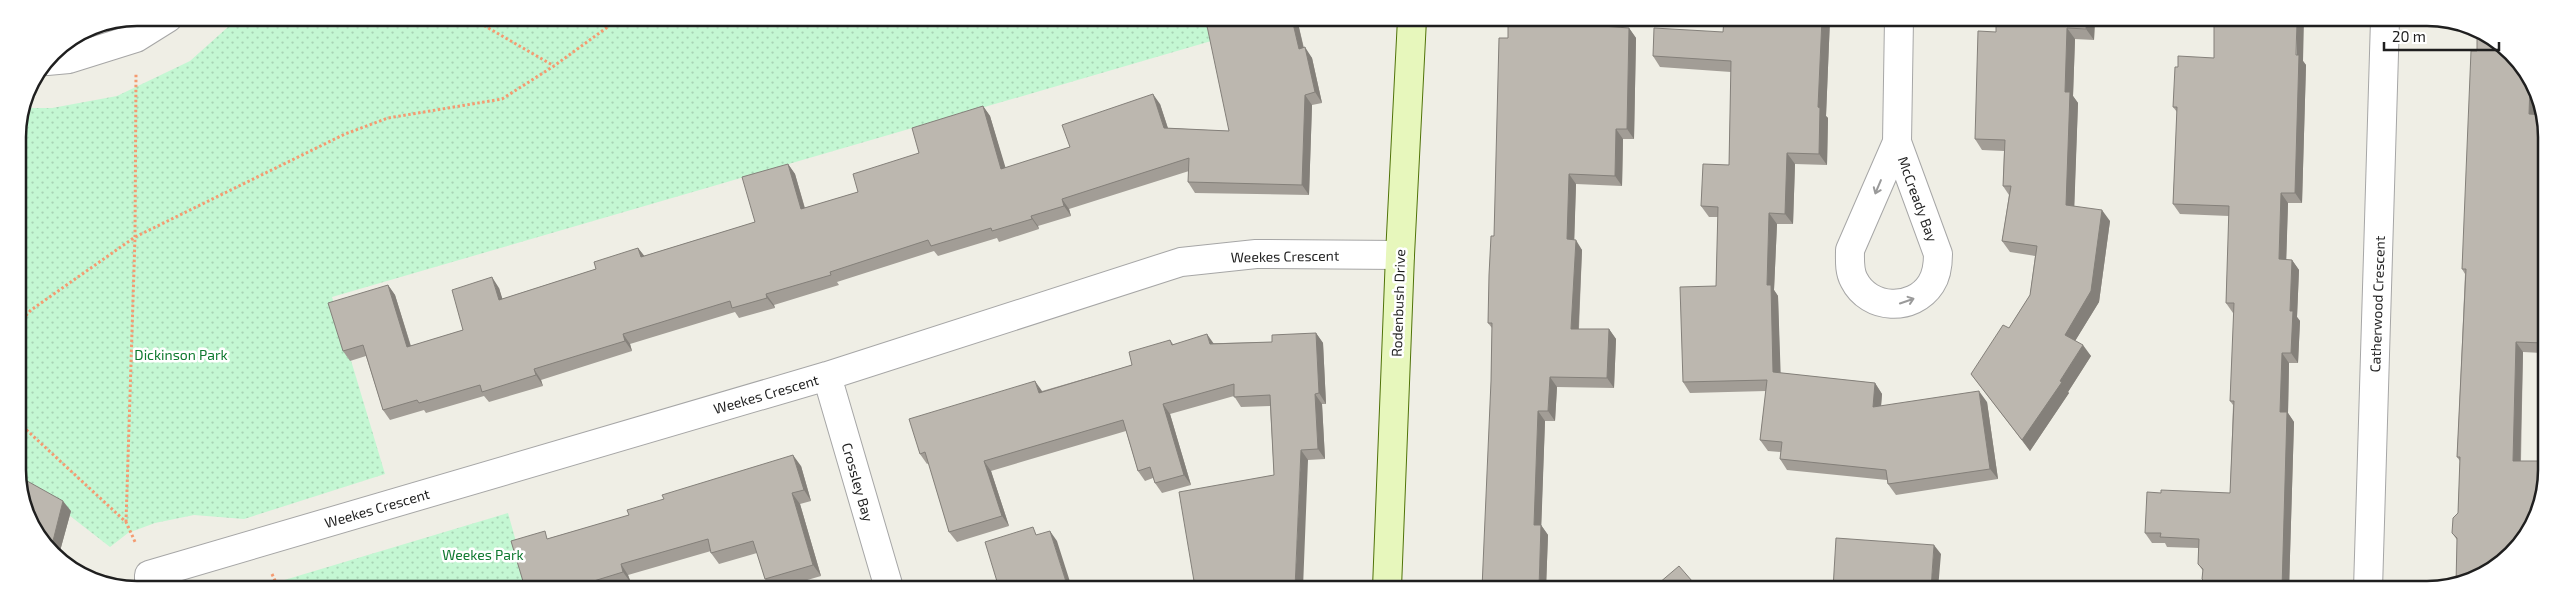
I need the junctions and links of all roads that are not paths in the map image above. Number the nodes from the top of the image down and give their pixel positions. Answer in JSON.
{"nodes":[{"id":1,"x":155,"y":26,"type":"edge"},
{"id":2,"x":1412,"y":26,"type":"edge"},
{"id":3,"x":1898,"y":26,"type":"edge"},
{"id":4,"x":2385,"y":26,"type":"edge"},
{"id":5,"x":58,"y":60,"type":"edge"},
{"id":6,"x":1897,"y":142,"type":"junction"},
{"id":7,"x":1400,"y":255,"type":"junction"},
{"id":8,"x":827,"y":376,"type":"junction"},
{"id":9,"x":149,"y":581,"type":"edge"},
{"id":10,"x":887,"y":581,"type":"edge"},
{"id":11,"x":1387,"y":581,"type":"edge"},
{"id":12,"x":2368,"y":581,"type":"edge"}],
"edges":[{"from":1,"to":5,"type":"street"},
{"from":2,"to":7,"type":"street","name":"Rodenbush Drive"},
{"from":3,"to":6,"type":"street","name":"McCready Bay"},
{"from":4,"to":12,"type":"street","name":"Catherwood Crescent"},
{"from":6,"to":6,"type":"street","name":"McCready Bay","one_way":true},
{"from":7,"to":8,"type":"street","name":"Weekes Crescent"},
{"from":7,"to":11,"type":"street","name":"Rodenbush Drive"},
{"from":8,"to":9,"type":"street","name":"Weekes Crescent"},
{"from":8,"to":10,"type":"street","name":"Crossley Bay"}]}
